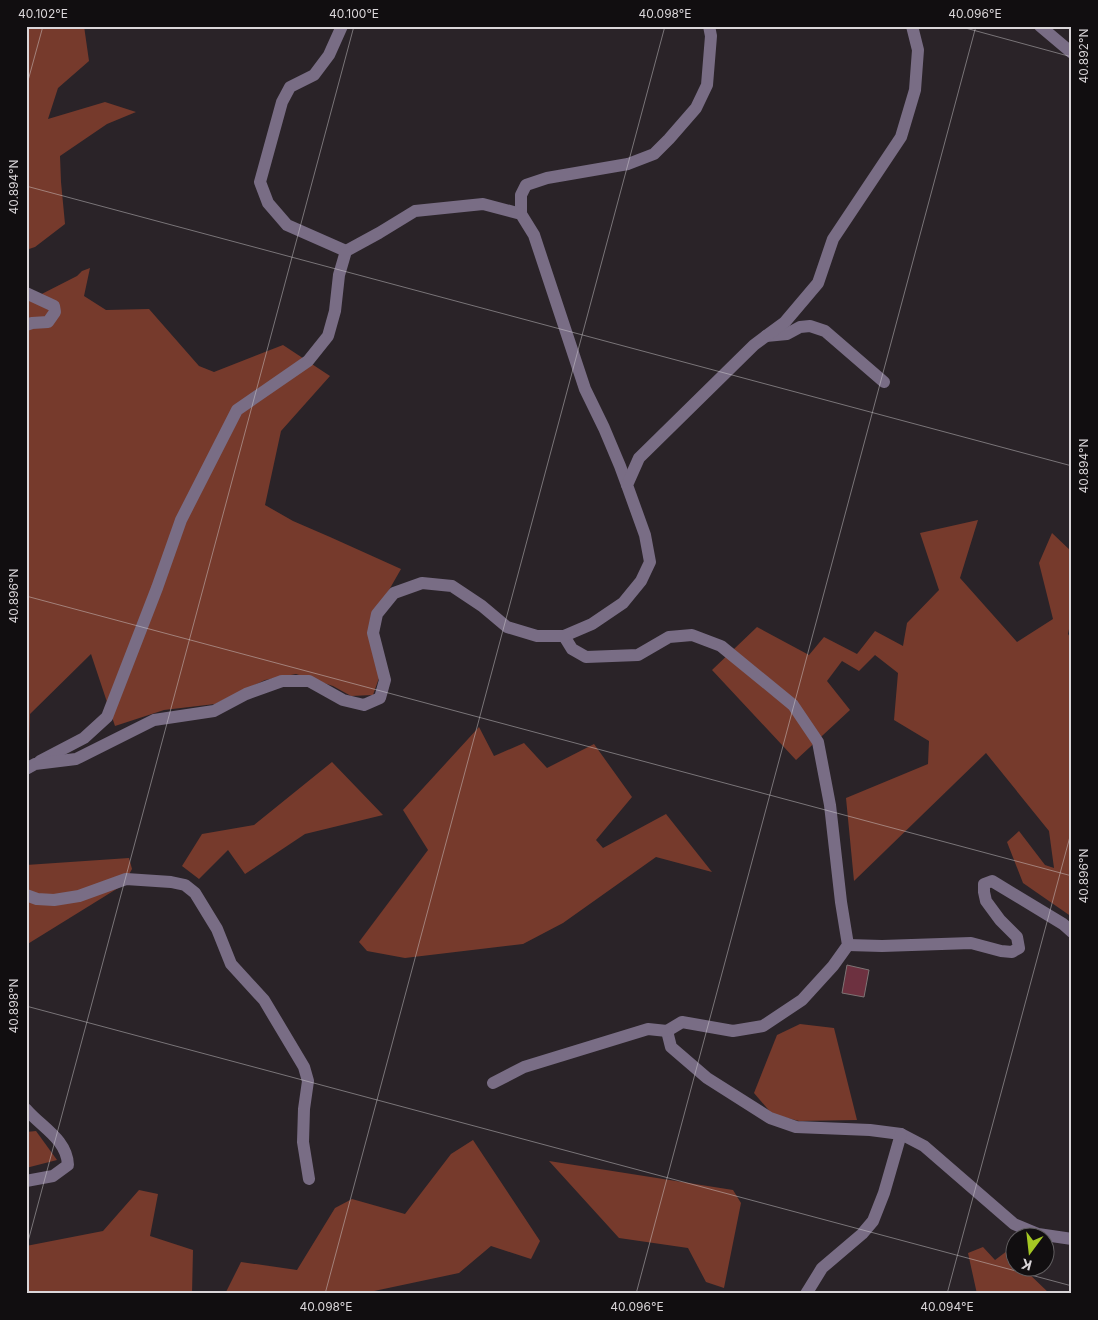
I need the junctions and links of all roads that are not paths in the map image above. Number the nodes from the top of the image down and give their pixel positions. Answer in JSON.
{"nodes":[{"id":1,"x":342,"y":26,"type":"edge"},
{"id":2,"x":709,"y":26,"type":"edge"},
{"id":3,"x":904,"y":26,"type":"edge"},
{"id":4,"x":912,"y":26,"type":"edge"},
{"id":5,"x":1040,"y":26,"type":"edge"},
{"id":6,"x":918,"y":52,"type":"junction"},
{"id":7,"x":1072,"y":53,"type":"edge"},
{"id":8,"x":521,"y":214,"type":"junction"},
{"id":9,"x":346,"y":251,"type":"junction"},
{"id":10,"x":26,"y":293,"type":"edge"},
{"id":11,"x":26,"y":325,"type":"edge"},
{"id":12,"x":766,"y":336,"type":"junction"},
{"id":13,"x":884,"y":382,"type":"dead end"},
{"id":14,"x":627,"y":485,"type":"junction"},
{"id":15,"x":564,"y":636,"type":"junction"},
{"id":16,"x":31,"y":766,"type":"edge"},
{"id":17,"x":26,"y":895,"type":"edge"},
{"id":18,"x":1072,"y":932,"type":"edge"},
{"id":19,"x":848,"y":945,"type":"junction"},
{"id":20,"x":667,"y":1031,"type":"junction"},
{"id":21,"x":493,"y":1083,"type":"dead end"},
{"id":22,"x":26,"y":1109,"type":"edge"},
{"id":23,"x":901,"y":1134,"type":"junction"},
{"id":24,"x":309,"y":1179,"type":"dead end"},
{"id":25,"x":26,"y":1181,"type":"edge"},
{"id":26,"x":1072,"y":1239,"type":"edge"},
{"id":27,"x":806,"y":1294,"type":"edge"}],
"edges":[{"from":1,"to":9,"type":"street"},
{"from":2,"to":8,"type":"street"},
{"from":3,"to":6,"type":"street"},
{"from":4,"to":6,"type":"street"},
{"from":5,"to":7,"type":"street"},
{"from":6,"to":12,"type":"street"},
{"from":8,"to":9,"type":"street"},
{"from":8,"to":14,"type":"street"},
{"from":9,"to":16,"type":"street"},
{"from":10,"to":11,"type":"street"},
{"from":12,"to":13,"type":"street"},
{"from":12,"to":14,"type":"street"},
{"from":14,"to":15,"type":"street"},
{"from":15,"to":16,"type":"street"},
{"from":15,"to":19,"type":"street"},
{"from":17,"to":24,"type":"street"},
{"from":18,"to":19,"type":"street"},
{"from":19,"to":20,"type":"street"},
{"from":20,"to":21,"type":"street"},
{"from":20,"to":23,"type":"street"},
{"from":22,"to":25,"type":"street"},
{"from":23,"to":26,"type":"street"},
{"from":23,"to":27,"type":"street"}]}
